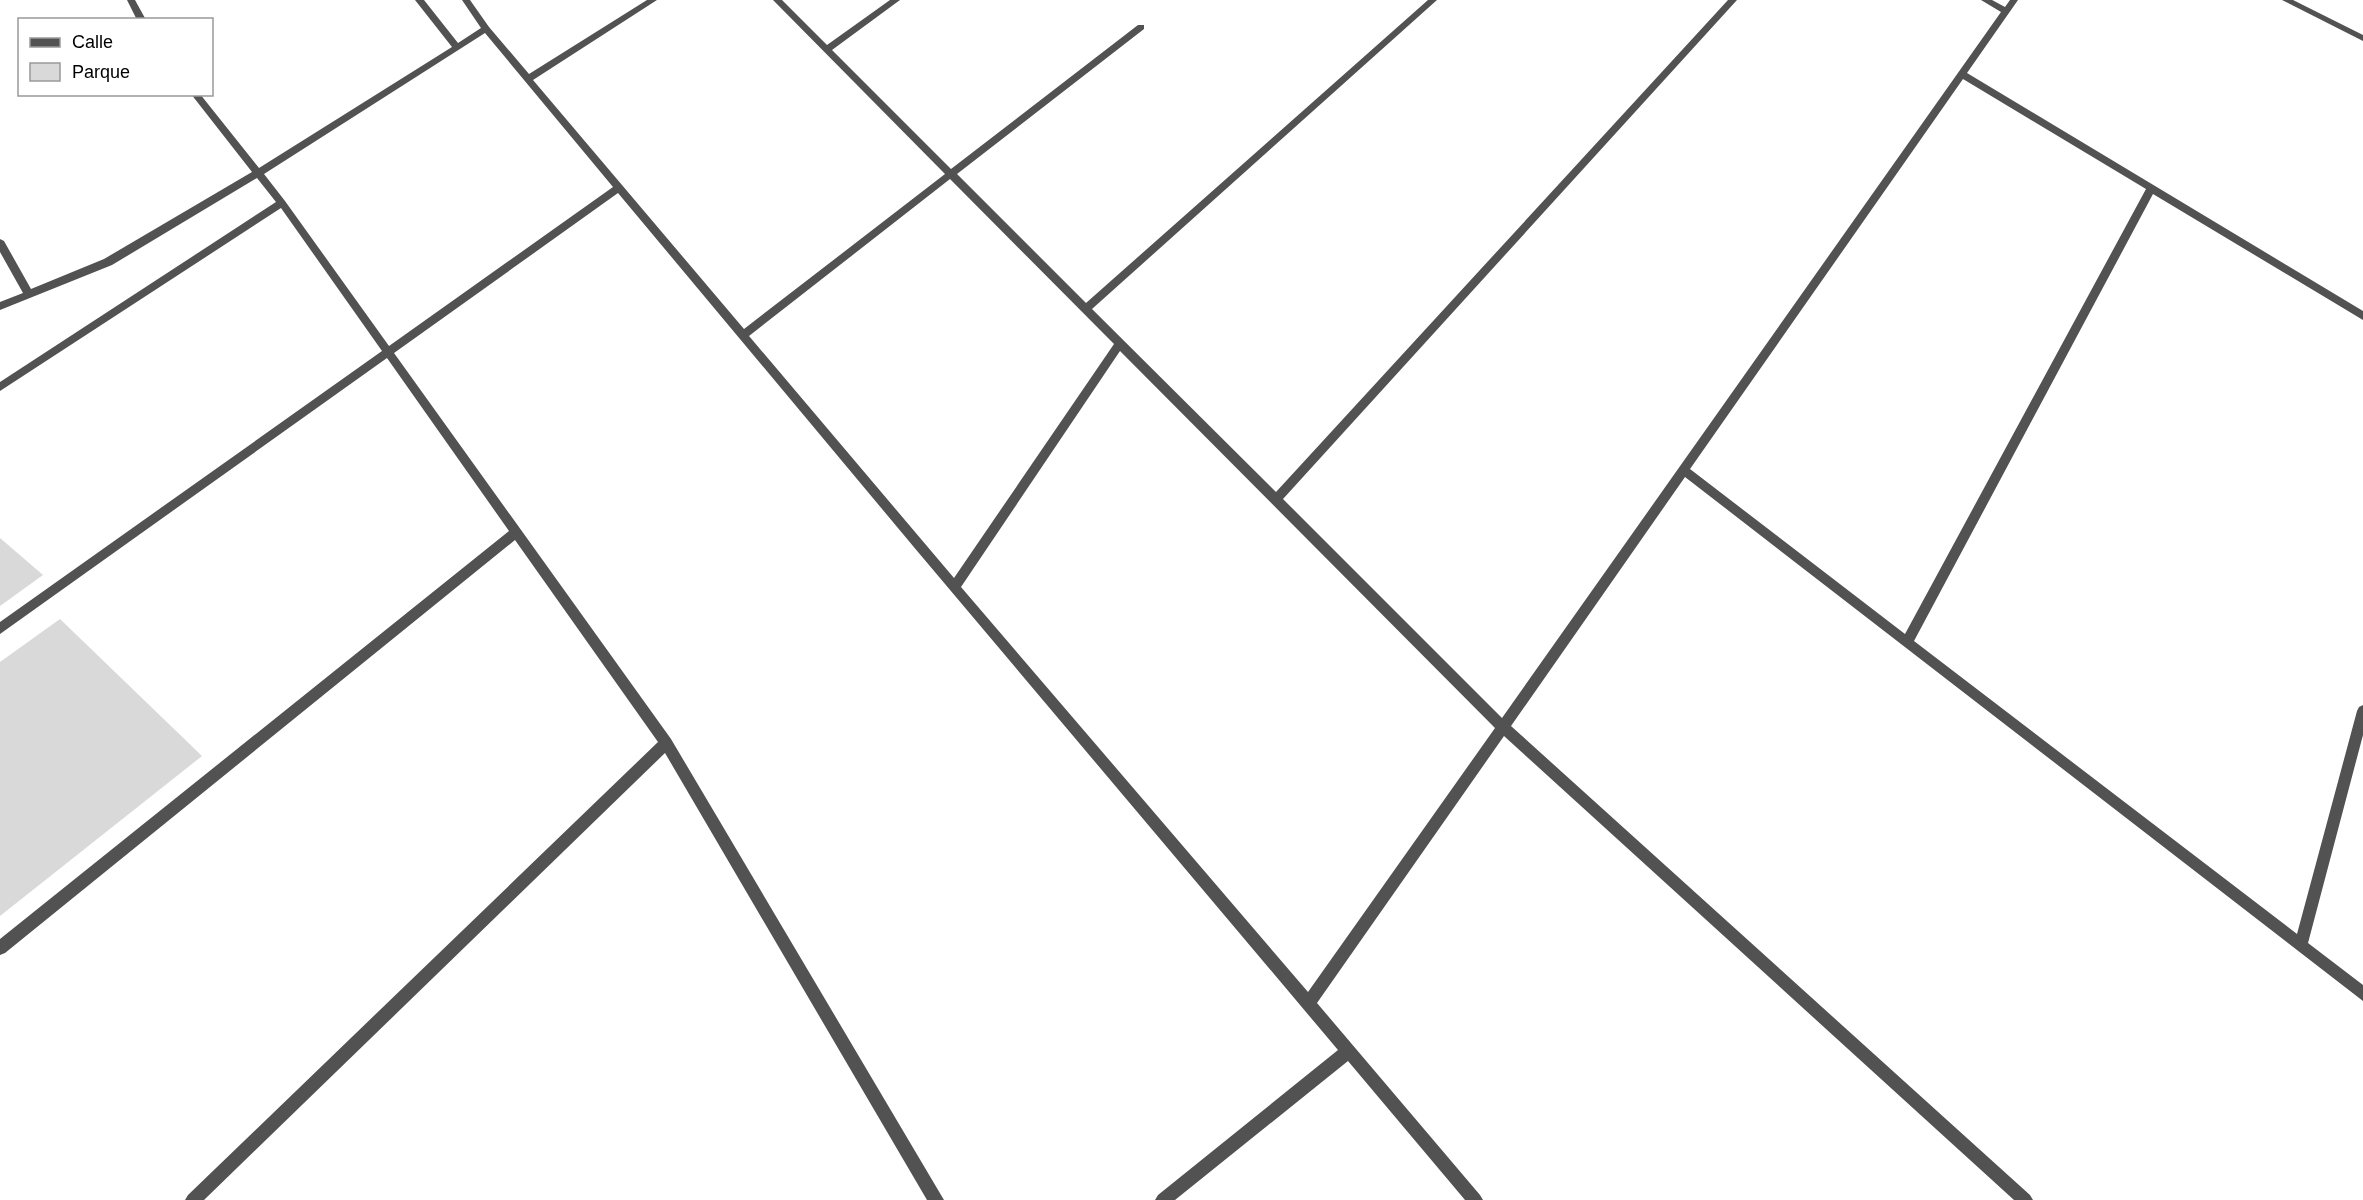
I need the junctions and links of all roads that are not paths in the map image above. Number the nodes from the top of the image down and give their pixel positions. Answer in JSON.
{"nodes":[{"id":1,"x":131,"y":0,"type":"edge"},
{"id":2,"x":419,"y":0,"type":"edge"},
{"id":3,"x":466,"y":0,"type":"edge"},
{"id":4,"x":653,"y":0,"type":"edge"},
{"id":5,"x":777,"y":0,"type":"edge"},
{"id":6,"x":896,"y":0,"type":"edge"},
{"id":7,"x":1433,"y":0,"type":"edge"},
{"id":8,"x":1733,"y":0,"type":"edge"},
{"id":9,"x":1985,"y":0,"type":"edge"},
{"id":10,"x":2014,"y":0,"type":"edge"},
{"id":11,"x":2286,"y":0,"type":"edge"},
{"id":12,"x":2006,"y":11,"type":"junction"},
{"id":13,"x":141,"y":18,"type":"edge"},
{"id":14,"x":1141,"y":27,"type":"dead end"},
{"id":15,"x":486,"y":29,"type":"junction"},
{"id":16,"x":2363,"y":38,"type":"edge"},
{"id":17,"x":457,"y":47,"type":"junction"},
{"id":18,"x":826,"y":50,"type":"junction"},
{"id":19,"x":1962,"y":74,"type":"junction"},
{"id":20,"x":528,"y":79,"type":"junction"},
{"id":21,"x":197,"y":96,"type":"edge"},
{"id":22,"x":260,"y":172,"type":"junction"},
{"id":23,"x":951,"y":174,"type":"junction"},
{"id":24,"x":619,"y":187,"type":"junction"},
{"id":25,"x":2151,"y":189,"type":"junction"},
{"id":26,"x":282,"y":203,"type":"junction"},
{"id":27,"x":0,"y":243,"type":"edge"},
{"id":28,"x":29,"y":294,"type":"junction"},
{"id":29,"x":0,"y":306,"type":"edge"},
{"id":30,"x":1086,"y":309,"type":"junction"},
{"id":31,"x":2363,"y":316,"type":"edge"},
{"id":32,"x":743,"y":335,"type":"junction"},
{"id":33,"x":1120,"y":343,"type":"junction"},
{"id":34,"x":389,"y":351,"type":"junction"},
{"id":35,"x":0,"y":387,"type":"edge"},
{"id":36,"x":1683,"y":470,"type":"junction"},
{"id":37,"x":1276,"y":499,"type":"junction"},
{"id":38,"x":518,"y":531,"type":"junction"},
{"id":39,"x":955,"y":586,"type":"junction"},
{"id":40,"x":0,"y":629,"type":"edge"},
{"id":41,"x":1907,"y":642,"type":"junction"},
{"id":42,"x":2363,"y":711,"type":"edge"},
{"id":43,"x":1503,"y":727,"type":"junction"},
{"id":44,"x":666,"y":743,"type":"junction"},
{"id":45,"x":2301,"y":945,"type":"junction"},
{"id":46,"x":0,"y":948,"type":"edge"},
{"id":47,"x":2363,"y":994,"type":"edge"},
{"id":48,"x":1308,"y":1004,"type":"junction"},
{"id":49,"x":1349,"y":1051,"type":"junction"},
{"id":50,"x":193,"y":1200,"type":"edge"},
{"id":51,"x":936,"y":1200,"type":"edge"},
{"id":52,"x":1163,"y":1200,"type":"edge"},
{"id":53,"x":1476,"y":1200,"type":"edge"},
{"id":54,"x":2025,"y":1200,"type":"edge"}],
"edges":[{"from":1,"to":13,"type":"street"},
{"from":2,"to":17,"type":"street"},
{"from":3,"to":15,"type":"street"},
{"from":4,"to":20,"type":"street"},
{"from":5,"to":18,"type":"street"},
{"from":6,"to":18,"type":"street"},
{"from":7,"to":30,"type":"street"},
{"from":8,"to":37,"type":"street"},
{"from":9,"to":12,"type":"street"},
{"from":10,"to":12,"type":"street"},
{"from":11,"to":16,"type":"street"},
{"from":12,"to":19,"type":"street"},
{"from":14,"to":23,"type":"street"},
{"from":15,"to":17,"type":"street"},
{"from":15,"to":20,"type":"street"},
{"from":17,"to":22,"type":"street"},
{"from":18,"to":23,"type":"street"},
{"from":19,"to":25,"type":"street"},
{"from":19,"to":36,"type":"street"},
{"from":20,"to":24,"type":"street"},
{"from":21,"to":22,"type":"street"},
{"from":22,"to":26,"type":"street"},
{"from":22,"to":28,"type":"street"},
{"from":23,"to":30,"type":"street"},
{"from":23,"to":32,"type":"street"},
{"from":24,"to":32,"type":"street"},
{"from":24,"to":34,"type":"street"},
{"from":25,"to":31,"type":"street"},
{"from":25,"to":41,"type":"street"},
{"from":26,"to":34,"type":"street"},
{"from":26,"to":35,"type":"street"},
{"from":27,"to":28,"type":"street"},
{"from":28,"to":29,"type":"street"},
{"from":30,"to":33,"type":"street"},
{"from":32,"to":39,"type":"street"},
{"from":33,"to":37,"type":"street"},
{"from":33,"to":39,"type":"street"},
{"from":34,"to":38,"type":"street"},
{"from":34,"to":40,"type":"street"},
{"from":36,"to":41,"type":"street"},
{"from":36,"to":43,"type":"street"},
{"from":37,"to":43,"type":"street"},
{"from":38,"to":44,"type":"street"},
{"from":38,"to":46,"type":"street"},
{"from":39,"to":48,"type":"street"},
{"from":41,"to":45,"type":"street"},
{"from":42,"to":45,"type":"street"},
{"from":43,"to":48,"type":"street"},
{"from":43,"to":54,"type":"street"},
{"from":44,"to":50,"type":"street"},
{"from":44,"to":51,"type":"street"},
{"from":45,"to":47,"type":"street"},
{"from":48,"to":49,"type":"street"},
{"from":49,"to":52,"type":"street"},
{"from":49,"to":53,"type":"street"}]}
